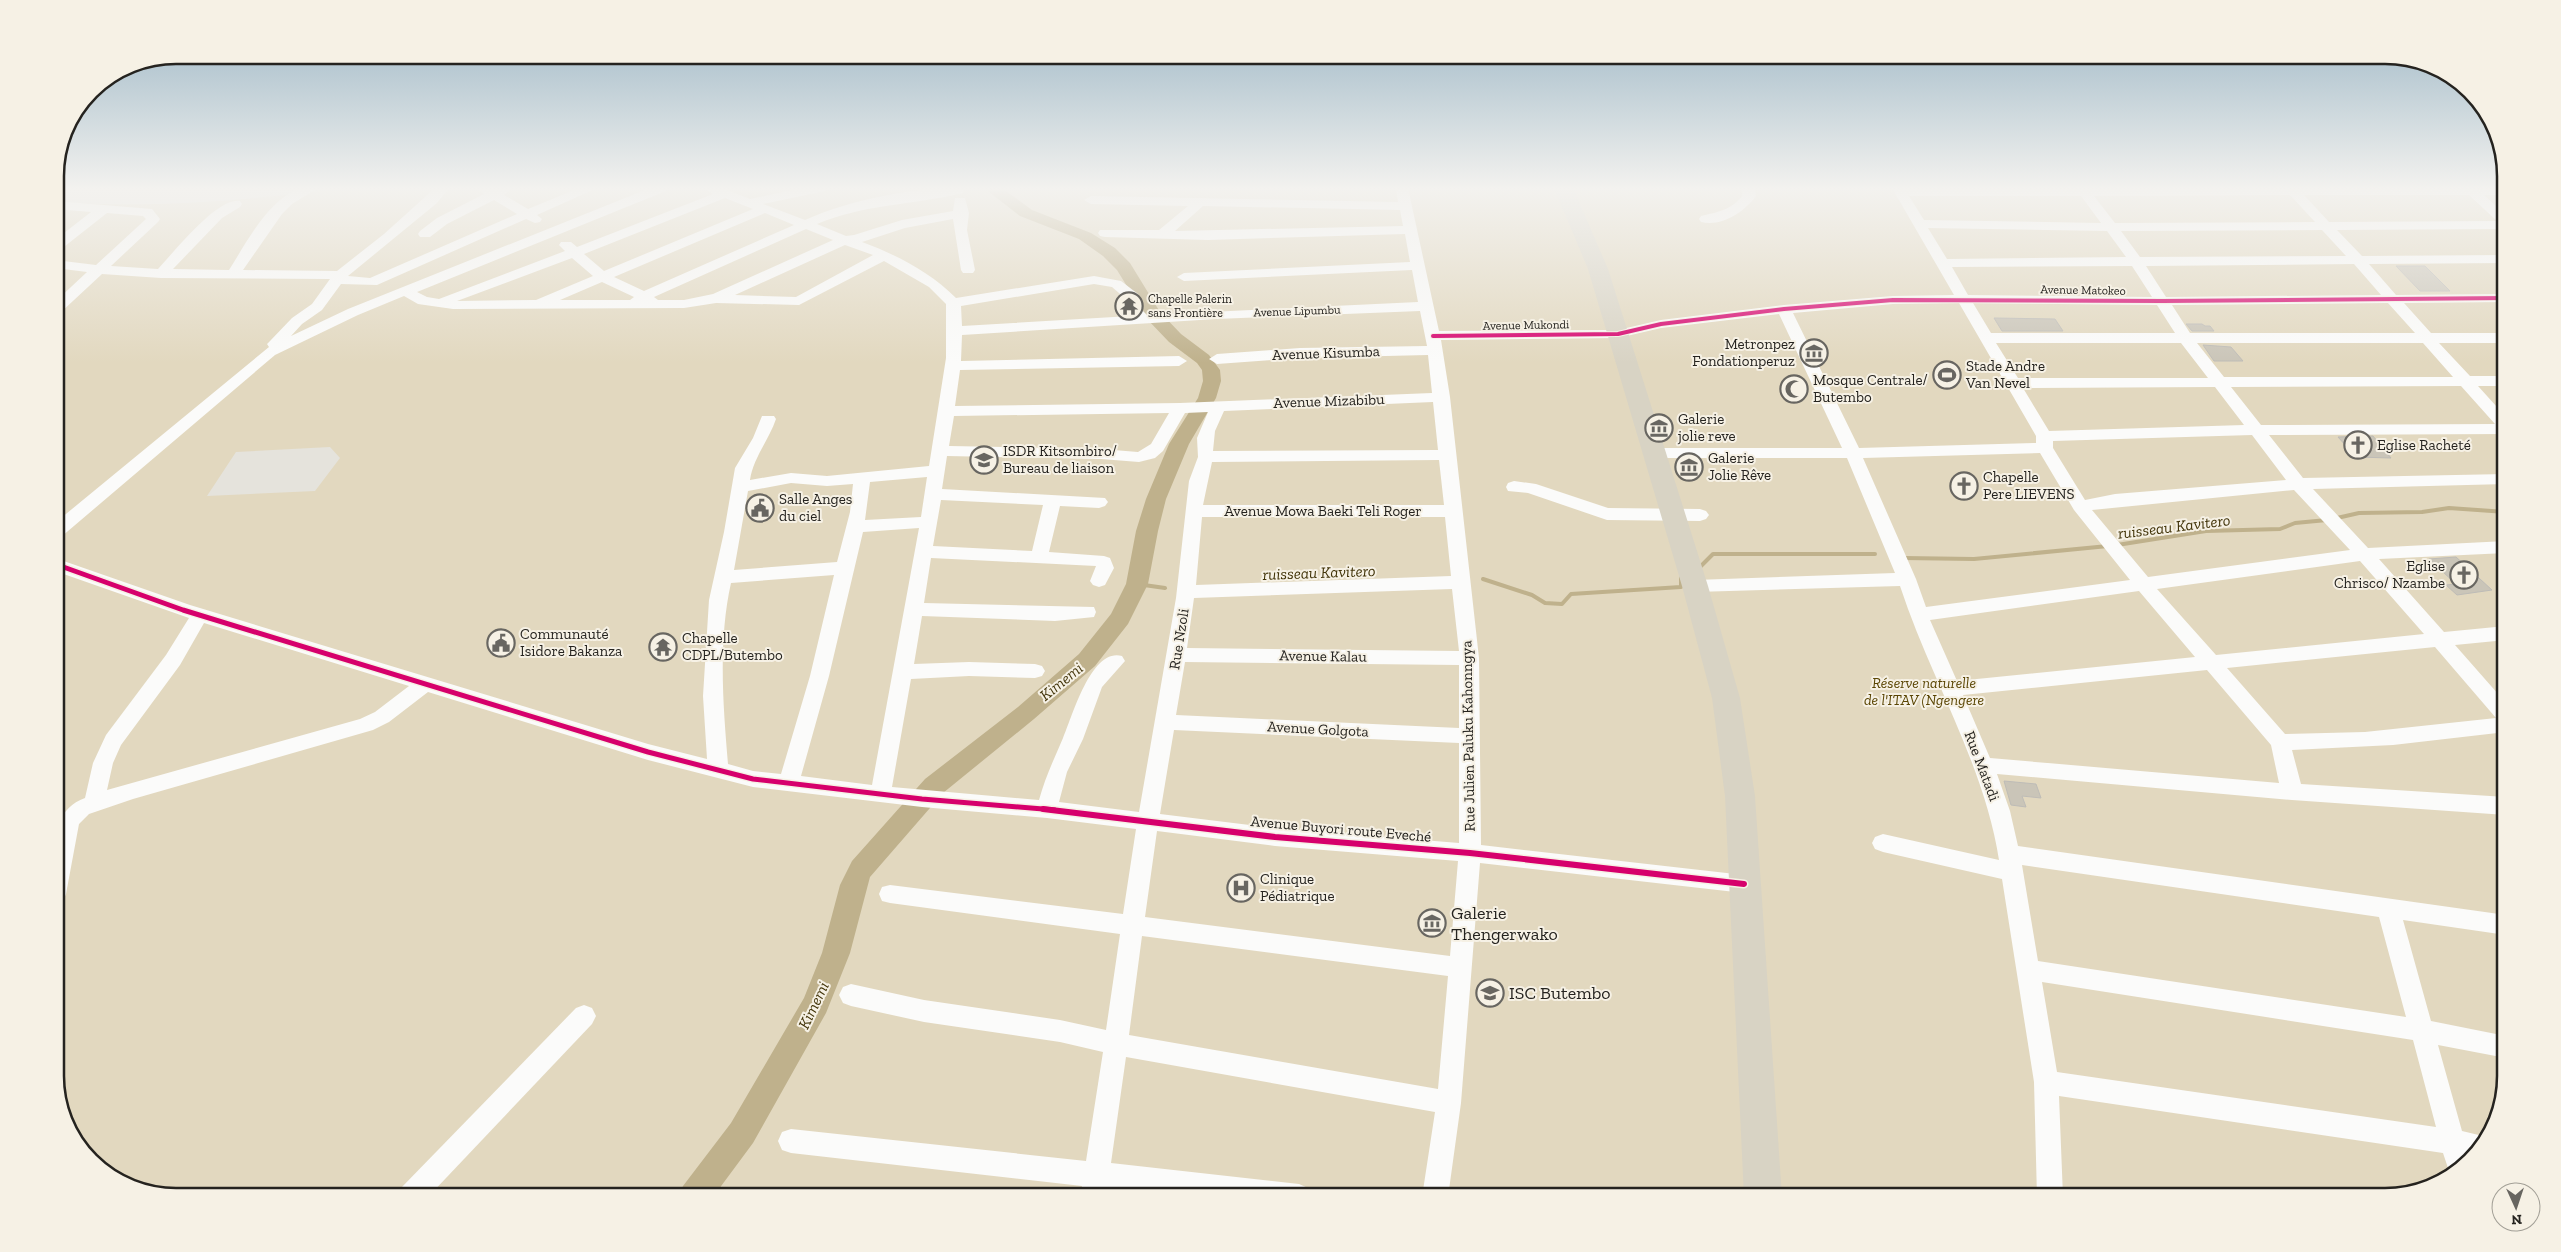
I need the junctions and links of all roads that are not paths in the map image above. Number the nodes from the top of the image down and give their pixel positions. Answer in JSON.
{"nodes":[{"id":1,"x":122,"y":246,"type":"edge"},
{"id":2,"x":187,"y":246,"type":"edge"},
{"id":3,"x":251,"y":246,"type":"edge"},
{"id":4,"x":377,"y":246,"type":"edge"},
{"id":5,"x":451,"y":246,"type":"edge"},
{"id":6,"x":515,"y":246,"type":"edge"},
{"id":7,"x":568,"y":246,"type":"edge"},
{"id":8,"x":588,"y":246,"type":"edge"},
{"id":9,"x":675,"y":246,"type":"edge"},
{"id":10,"x":756,"y":246,"type":"edge"},
{"id":11,"x":830,"y":246,"type":"edge"},
{"id":12,"x":861,"y":246,"type":"edge"},
{"id":13,"x":963,"y":246,"type":"edge"},
{"id":14,"x":1414,"y":246,"type":"edge"},
{"id":15,"x":1588,"y":246,"type":"edge"},
{"id":16,"x":1933,"y":246,"type":"edge"},
{"id":17,"x":2124,"y":246,"type":"edge"},
{"id":18,"x":2345,"y":246,"type":"edge"},
{"id":19,"x":574,"y":252,"type":"junction"},
{"id":20,"x":884,"y":255,"type":"junction"},
{"id":21,"x":2497,"y":259,"type":"edge"},
{"id":22,"x":2357,"y":260,"type":"junction"},
{"id":23,"x":2136,"y":262,"type":"junction"},
{"id":24,"x":1942,"y":263,"type":"junction"},
{"id":25,"x":64,"y":265,"type":"edge"},
{"id":26,"x":1417,"y":266,"type":"junction"},
{"id":27,"x":96,"y":270,"type":"junction"},
{"id":28,"x":968,"y":270,"type":"dead end"},
{"id":29,"x":234,"y":273,"type":"junction"},
{"id":30,"x":161,"y":274,"type":"junction"},
{"id":31,"x":338,"y":277,"type":"junction"},
{"id":32,"x":602,"y":277,"type":"junction"},
{"id":33,"x":1184,"y":277,"type":"dead end"},
{"id":34,"x":928,"y":281,"type":"joint"},
{"id":35,"x":405,"y":291,"type":"junction"},
{"id":36,"x":644,"y":296,"type":"junction"},
{"id":37,"x":716,"y":298,"type":"junction"},
{"id":38,"x":1963,"y":298,"type":"junction"},
{"id":39,"x":2497,"y":298,"type":"edge"},
{"id":40,"x":2390,"y":299,"type":"junction"},
{"id":41,"x":64,"y":301,"type":"edge"},
{"id":42,"x":2163,"y":301,"type":"junction"},
{"id":43,"x":953,"y":302,"type":"junction"},
{"id":44,"x":434,"y":304,"type":"junction"},
{"id":45,"x":535,"y":306,"type":"junction"},
{"id":46,"x":630,"y":306,"type":"junction"},
{"id":47,"x":656,"y":306,"type":"junction"},
{"id":48,"x":1426,"y":306,"type":"junction"},
{"id":49,"x":1784,"y":309,"type":"junction"},
{"id":50,"x":1143,"y":319,"type":"junction"},
{"id":51,"x":1661,"y":324,"type":"joint"},
{"id":52,"x":1616,"y":326,"type":"junction"},
{"id":53,"x":955,"y":331,"type":"junction"},
{"id":54,"x":1986,"y":338,"type":"junction"},
{"id":55,"x":2497,"y":338,"type":"edge"},
{"id":56,"x":2427,"y":339,"type":"junction"},
{"id":57,"x":2187,"y":340,"type":"junction"},
{"id":58,"x":1434,"y":343,"type":"junction"},
{"id":59,"x":270,"y":352,"type":"junction"},
{"id":60,"x":1217,"y":359,"type":"dead end"},
{"id":61,"x":1179,"y":361,"type":"dead end"},
{"id":62,"x":952,"y":366,"type":"junction"},
{"id":63,"x":2465,"y":382,"type":"junction"},
{"id":64,"x":2497,"y":382,"type":"edge"},
{"id":65,"x":2012,"y":383,"type":"junction"},
{"id":66,"x":2220,"y":384,"type":"junction"},
{"id":67,"x":1442,"y":397,"type":"junction"},
{"id":68,"x":1217,"y":406,"type":"junction"},
{"id":69,"x":1182,"y":407,"type":"junction"},
{"id":70,"x":946,"y":411,"type":"junction"},
{"id":71,"x":2497,"y":418,"type":"edge"},
{"id":72,"x":768,"y":419,"type":"dead end"},
{"id":73,"x":2497,"y":428,"type":"edge"},
{"id":74,"x":2256,"y":430,"type":"junction"},
{"id":75,"x":2045,"y":442,"type":"junction"},
{"id":76,"x":940,"y":452,"type":"junction"},
{"id":77,"x":1654,"y":453,"type":"junction"},
{"id":78,"x":1853,"y":453,"type":"junction"},
{"id":79,"x":1448,"y":454,"type":"junction"},
{"id":80,"x":1206,"y":457,"type":"junction"},
{"id":81,"x":937,"y":471,"type":"junction"},
{"id":82,"x":862,"y":478,"type":"junction"},
{"id":83,"x":2497,"y":478,"type":"edge"},
{"id":84,"x":2298,"y":484,"type":"junction"},
{"id":85,"x":739,"y":486,"type":"junction"},
{"id":86,"x":1514,"y":488,"type":"dead end"},
{"id":87,"x":934,"y":494,"type":"junction"},
{"id":88,"x":1053,"y":500,"type":"junction"},
{"id":89,"x":1099,"y":502,"type":"dead end"},
{"id":90,"x":2080,"y":506,"type":"junction"},
{"id":91,"x":1194,"y":510,"type":"junction"},
{"id":92,"x":1452,"y":511,"type":"junction"},
{"id":93,"x":1672,"y":513,"type":"junction"},
{"id":94,"x":1700,"y":515,"type":"dead end"},
{"id":95,"x":929,"y":522,"type":"junction"},
{"id":96,"x":64,"y":524,"type":"edge"},
{"id":97,"x":854,"y":527,"type":"junction"},
{"id":98,"x":2497,"y":547,"type":"edge"},
{"id":99,"x":923,"y":552,"type":"junction"},
{"id":100,"x":2364,"y":554,"type":"junction"},
{"id":101,"x":1040,"y":558,"type":"junction"},
{"id":102,"x":64,"y":567,"type":"edge"},
{"id":103,"x":845,"y":568,"type":"junction"},
{"id":104,"x":724,"y":577,"type":"junction"},
{"id":105,"x":1907,"y":579,"type":"junction"},
{"id":106,"x":1099,"y":582,"type":"dead end"},
{"id":107,"x":1460,"y":582,"type":"junction"},
{"id":108,"x":2143,"y":584,"type":"junction"},
{"id":109,"x":1695,"y":586,"type":"junction"},
{"id":110,"x":1186,"y":592,"type":"junction"},
{"id":111,"x":912,"y":609,"type":"junction"},
{"id":112,"x":1087,"y":612,"type":"dead end"},
{"id":113,"x":200,"y":615,"type":"junction"},
{"id":114,"x":1920,"y":615,"type":"junction"},
{"id":115,"x":2497,"y":634,"type":"edge"},
{"id":116,"x":2438,"y":641,"type":"junction"},
{"id":117,"x":1177,"y":655,"type":"junction"},
{"id":118,"x":1469,"y":658,"type":"junction"},
{"id":119,"x":1115,"y":661,"type":"dead end"},
{"id":120,"x":2214,"y":664,"type":"junction"},
{"id":121,"x":1034,"y":671,"type":"dead end"},
{"id":122,"x":902,"y":672,"type":"junction"},
{"id":123,"x":427,"y":682,"type":"junction"},
{"id":124,"x":1951,"y":689,"type":"junction"},
{"id":125,"x":2497,"y":706,"type":"edge"},
{"id":126,"x":1165,"y":722,"type":"junction"},
{"id":127,"x":2497,"y":725,"type":"edge"},
{"id":128,"x":1470,"y":736,"type":"junction"},
{"id":129,"x":2280,"y":742,"type":"junction"},
{"id":130,"x":1983,"y":765,"type":"junction"},
{"id":131,"x":718,"y":770,"type":"junction"},
{"id":132,"x":789,"y":783,"type":"junction"},
{"id":133,"x":2292,"y":792,"type":"junction"},
{"id":134,"x":881,"y":793,"type":"junction"},
{"id":135,"x":94,"y":803,"type":"junction"},
{"id":136,"x":2497,"y":805,"type":"edge"},
{"id":137,"x":1047,"y":809,"type":"junction"},
{"id":138,"x":1150,"y":821,"type":"junction"},
{"id":139,"x":64,"y":840,"type":"edge"},
{"id":140,"x":1883,"y":843,"type":"dead end"},
{"id":141,"x":1470,"y":854,"type":"junction"},
{"id":142,"x":2010,"y":863,"type":"junction"},
{"id":143,"x":1744,"y":884,"type":"junction"},
{"id":144,"x":890,"y":894,"type":"dead end"},
{"id":145,"x":2388,"y":907,"type":"junction"},
{"id":146,"x":2497,"y":924,"type":"edge"},
{"id":147,"x":1132,"y":926,"type":"junction"},
{"id":148,"x":1462,"y":968,"type":"junction"},
{"id":149,"x":2028,"y":970,"type":"junction"},
{"id":150,"x":851,"y":995,"type":"dead end"},
{"id":151,"x":584,"y":1016,"type":"dead end"},
{"id":152,"x":2420,"y":1030,"type":"junction"},
{"id":153,"x":1118,"y":1044,"type":"junction"},
{"id":154,"x":2497,"y":1045,"type":"edge"},
{"id":155,"x":2046,"y":1082,"type":"junction"},
{"id":156,"x":1449,"y":1103,"type":"junction"},
{"id":157,"x":791,"y":1142,"type":"dead end"},
{"id":158,"x":2453,"y":1142,"type":"junction"},
{"id":159,"x":2473,"y":1145,"type":"edge"},
{"id":160,"x":2458,"y":1161,"type":"edge"},
{"id":161,"x":1095,"y":1186,"type":"edge"},
{"id":162,"x":419,"y":1188,"type":"edge"},
{"id":163,"x":1132,"y":1188,"type":"edge"},
{"id":164,"x":1436,"y":1188,"type":"edge"},
{"id":165,"x":1762,"y":1188,"type":"edge"},
{"id":166,"x":2050,"y":1188,"type":"edge"}],
"edges":[{"from":1,"to":27,"type":"street"},
{"from":2,"to":30,"type":"street"},
{"from":3,"to":29,"type":"street"},
{"from":4,"to":31,"type":"street"},
{"from":5,"to":31,"type":"street"},
{"from":6,"to":35,"type":"street"},
{"from":7,"to":19,"type":"street"},
{"from":8,"to":19,"type":"street"},
{"from":9,"to":32,"type":"street"},
{"from":10,"to":36,"type":"street"},
{"from":11,"to":37,"type":"street"},
{"from":12,"to":20,"type":"street"},
{"from":13,"to":28,"type":"street"},
{"from":14,"to":26,"type":"street","name":"Rue Julien Paluku Kahonngya"},
{"from":15,"to":52,"type":"highway"},
{"from":16,"to":24,"type":"street"},
{"from":17,"to":23,"type":"street"},
{"from":18,"to":22,"type":"street"},
{"from":19,"to":32,"type":"street"},
{"from":19,"to":44,"type":"street"},
{"from":20,"to":34,"type":"street"},
{"from":20,"to":37,"type":"street"},
{"from":21,"to":22,"type":"street"},
{"from":22,"to":23,"type":"street"},
{"from":22,"to":40,"type":"street"},
{"from":23,"to":24,"type":"street"},
{"from":23,"to":42,"type":"street"},
{"from":24,"to":38,"type":"street"},
{"from":25,"to":27,"type":"street"},
{"from":26,"to":33,"type":"street"},
{"from":26,"to":48,"type":"street","name":"Rue Julien Paluku Kahonngya"},
{"from":27,"to":30,"type":"street"},
{"from":27,"to":41,"type":"street"},
{"from":29,"to":30,"type":"street"},
{"from":29,"to":31,"type":"street"},
{"from":31,"to":59,"type":"street"},
{"from":32,"to":36,"type":"street"},
{"from":32,"to":45,"type":"street"},
{"from":34,"to":43,"type":"street"},
{"from":35,"to":44,"type":"street"},
{"from":35,"to":59,"type":"street"},
{"from":36,"to":46,"type":"street"},
{"from":36,"to":47,"type":"street"},
{"from":37,"to":47,"type":"street"},
{"from":38,"to":42,"type":"street","name":"Avenue Matokeo"},
{"from":38,"to":49,"type":"street","name":"Avenue Matokeo"},
{"from":38,"to":54,"type":"street"},
{"from":39,"to":40,"type":"street","name":"Avenue Matokeo"},
{"from":40,"to":42,"type":"street","name":"Avenue Matokeo"},
{"from":40,"to":56,"type":"street"},
{"from":42,"to":57,"type":"street"},
{"from":43,"to":50,"type":"street"},
{"from":43,"to":53,"type":"street"},
{"from":44,"to":45,"type":"street"},
{"from":45,"to":46,"type":"street"},
{"from":46,"to":47,"type":"street"},
{"from":48,"to":50,"type":"street","name":"Avenue Lipumbu"},
{"from":48,"to":58,"type":"street","name":"Rue Julien Paluku Kahonngya"},
{"from":49,"to":51,"type":"street","name":"Avenue Matokeo"},
{"from":49,"to":78,"type":"street","name":"Rue Matadi"},
{"from":50,"to":53,"type":"street","name":"Avenue Lipumbu"},
{"from":51,"to":52,"type":"street","name":"Avenue Mukondi"},
{"from":52,"to":58,"type":"street","name":"Avenue Mukondi"},
{"from":52,"to":77,"type":"highway"},
{"from":53,"to":62,"type":"street"},
{"from":54,"to":57,"type":"street"},
{"from":54,"to":65,"type":"street"},
{"from":55,"to":56,"type":"street"},
{"from":56,"to":57,"type":"street"},
{"from":56,"to":63,"type":"street"},
{"from":57,"to":66,"type":"street"},
{"from":58,"to":60,"type":"street","name":"Avenue Kisumba"},
{"from":58,"to":67,"type":"street","name":"Rue Julien Paluku Kahonngya"},
{"from":59,"to":96,"type":"street"},
{"from":61,"to":62,"type":"street"},
{"from":62,"to":70,"type":"street"},
{"from":63,"to":64,"type":"street"},
{"from":63,"to":66,"type":"street"},
{"from":63,"to":71,"type":"street"},
{"from":65,"to":66,"type":"street"},
{"from":65,"to":75,"type":"street"},
{"from":66,"to":74,"type":"street"},
{"from":67,"to":68,"type":"street","name":"Avenue Mizabibu"},
{"from":67,"to":79,"type":"street","name":"Rue Julien Paluku Kahonngya"},
{"from":68,"to":69,"type":"street","name":"Avenue Mizabibu"},
{"from":68,"to":80,"type":"street","name":"Rue Nzoli"},
{"from":69,"to":70,"type":"street","name":"Avenue Mizabibu"},
{"from":69,"to":76,"type":"street"},
{"from":70,"to":76,"type":"street"},
{"from":72,"to":85,"type":"street"},
{"from":73,"to":74,"type":"street"},
{"from":74,"to":75,"type":"street"},
{"from":74,"to":84,"type":"street"},
{"from":75,"to":78,"type":"street"},
{"from":75,"to":90,"type":"street"},
{"from":76,"to":81,"type":"street"},
{"from":77,"to":78,"type":"street"},
{"from":77,"to":93,"type":"highway"},
{"from":78,"to":105,"type":"street","name":"Rue Matadi"},
{"from":79,"to":80,"type":"street"},
{"from":79,"to":92,"type":"street","name":"Rue Julien Paluku Kahonngya"},
{"from":80,"to":91,"type":"street","name":"Rue Nzoli"},
{"from":81,"to":82,"type":"street"},
{"from":81,"to":87,"type":"street"},
{"from":82,"to":85,"type":"street"},
{"from":82,"to":97,"type":"street"},
{"from":83,"to":84,"type":"street"},
{"from":84,"to":90,"type":"street"},
{"from":84,"to":100,"type":"street"},
{"from":85,"to":104,"type":"street"},
{"from":86,"to":93,"type":"street"},
{"from":87,"to":88,"type":"street"},
{"from":87,"to":95,"type":"street"},
{"from":88,"to":89,"type":"street"},
{"from":88,"to":101,"type":"street"},
{"from":90,"to":108,"type":"street"},
{"from":91,"to":92,"type":"street","name":"Avenue Mowa Baeki Teli Roger"},
{"from":91,"to":110,"type":"street","name":"Rue Nzoli"},
{"from":92,"to":107,"type":"street","name":"Rue Julien Paluku Kahonngya"},
{"from":93,"to":94,"type":"street"},
{"from":93,"to":109,"type":"highway"},
{"from":95,"to":97,"type":"street"},
{"from":95,"to":99,"type":"street"},
{"from":97,"to":103,"type":"street"},
{"from":98,"to":100,"type":"street"},
{"from":99,"to":101,"type":"street"},
{"from":99,"to":111,"type":"street"},
{"from":100,"to":108,"type":"street"},
{"from":100,"to":116,"type":"street"},
{"from":101,"to":106,"type":"street"},
{"from":102,"to":113,"type":"street","name":"Avenue Buyori route Eveché"},
{"from":103,"to":104,"type":"street"},
{"from":103,"to":132,"type":"street"},
{"from":104,"to":131,"type":"street"},
{"from":105,"to":109,"type":"street"},
{"from":105,"to":114,"type":"street","name":"Rue Matadi"},
{"from":107,"to":110,"type":"street"},
{"from":107,"to":118,"type":"street","name":"Rue Julien Paluku Kahonngya"},
{"from":108,"to":114,"type":"street"},
{"from":108,"to":120,"type":"street"},
{"from":109,"to":143,"type":"highway"},
{"from":110,"to":117,"type":"street","name":"Rue Nzoli"},
{"from":111,"to":112,"type":"street"},
{"from":111,"to":122,"type":"street"},
{"from":113,"to":123,"type":"street","name":"Avenue Buyori route Eveché"},
{"from":113,"to":135,"type":"street"},
{"from":114,"to":124,"type":"street","name":"Rue Matadi"},
{"from":115,"to":116,"type":"street"},
{"from":116,"to":120,"type":"street"},
{"from":116,"to":125,"type":"street"},
{"from":117,"to":118,"type":"street","name":"Avenue Kalau"},
{"from":117,"to":126,"type":"street","name":"Rue Nzoli"},
{"from":118,"to":128,"type":"street","name":"Rue Julien Paluku Kahonngya"},
{"from":119,"to":137,"type":"street"},
{"from":120,"to":124,"type":"street"},
{"from":120,"to":129,"type":"street"},
{"from":121,"to":122,"type":"street"},
{"from":122,"to":134,"type":"street"},
{"from":123,"to":131,"type":"street","name":"Avenue Buyori route Eveché"},
{"from":123,"to":135,"type":"street"},
{"from":124,"to":130,"type":"street","name":"Rue Matadi"},
{"from":126,"to":128,"type":"street","name":"Avenue Golgota"},
{"from":126,"to":138,"type":"street","name":"Rue Nzoli"},
{"from":127,"to":129,"type":"street"},
{"from":128,"to":141,"type":"street","name":"Rue Julien Paluku Kahonngya"},
{"from":129,"to":133,"type":"street"},
{"from":130,"to":133,"type":"street"},
{"from":130,"to":142,"type":"street","name":"Rue Matadi"},
{"from":131,"to":132,"type":"street","name":"Avenue Buyori route Eveché"},
{"from":132,"to":134,"type":"street","name":"Avenue Buyori route Eveché"},
{"from":133,"to":136,"type":"street"},
{"from":134,"to":137,"type":"street","name":"Avenue Buyori route Eveché"},
{"from":135,"to":139,"type":"street"},
{"from":137,"to":138,"type":"street","name":"Avenue Buyori route Eveché"},
{"from":138,"to":141,"type":"street","name":"Avenue Buyori route Eveché"},
{"from":138,"to":147,"type":"street","name":"Rue Nzoli"},
{"from":140,"to":142,"type":"street"},
{"from":141,"to":143,"type":"street","name":"Avenue Buyori route Eveché"},
{"from":141,"to":148,"type":"street","name":"Rue Julien Paluku Kahonngya"},
{"from":142,"to":145,"type":"street"},
{"from":142,"to":149,"type":"street","name":"Rue Matadi"},
{"from":143,"to":165,"type":"highway"},
{"from":144,"to":147,"type":"street"},
{"from":145,"to":146,"type":"street"},
{"from":145,"to":152,"type":"street"},
{"from":147,"to":148,"type":"street"},
{"from":147,"to":153,"type":"street","name":"Rue Nzoli"},
{"from":148,"to":156,"type":"street","name":"Rue Julien Paluku Kahonngya"},
{"from":149,"to":152,"type":"street"},
{"from":149,"to":155,"type":"street","name":"Rue Matadi"},
{"from":150,"to":153,"type":"street"},
{"from":151,"to":162,"type":"street"},
{"from":152,"to":154,"type":"street"},
{"from":152,"to":158,"type":"street"},
{"from":153,"to":156,"type":"street"},
{"from":153,"to":161,"type":"street","name":"Rue Nzoli"},
{"from":155,"to":158,"type":"street"},
{"from":155,"to":166,"type":"street","name":"Rue Matadi"},
{"from":156,"to":164,"type":"street","name":"Rue Julien Paluku Kahonngya"},
{"from":157,"to":161,"type":"street"},
{"from":158,"to":159,"type":"street"},
{"from":158,"to":160,"type":"street"},
{"from":161,"to":163,"type":"street"}]}
